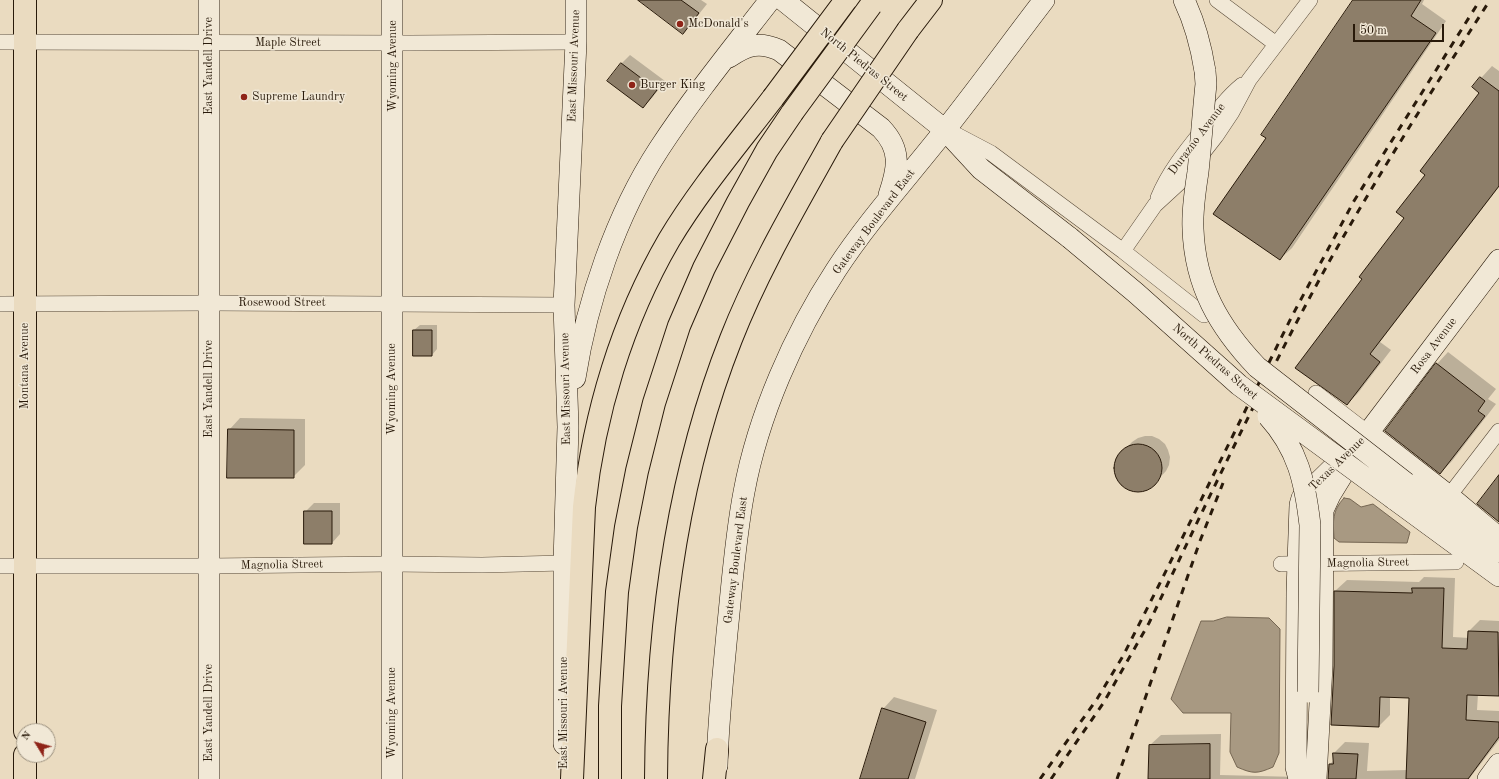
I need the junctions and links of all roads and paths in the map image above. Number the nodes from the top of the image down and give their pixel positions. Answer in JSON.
{"nodes":[{"id":1,"x":25,"y":0,"type":"edge"},
{"id":2,"x":209,"y":0,"type":"edge"},
{"id":3,"x":392,"y":0,"type":"edge"},
{"id":4,"x":576,"y":0,"type":"edge"},
{"id":5,"x":770,"y":0,"type":"edge"},
{"id":6,"x":783,"y":0,"type":"edge"},
{"id":7,"x":846,"y":0,"type":"edge"},
{"id":8,"x":931,"y":0,"type":"edge"},
{"id":9,"x":1044,"y":0,"type":"edge"},
{"id":10,"x":1184,"y":0,"type":"edge"},
{"id":11,"x":1217,"y":0,"type":"edge"},
{"id":12,"x":1310,"y":0,"type":"edge"},
{"id":13,"x":873,"y":3,"type":"edge"},
{"id":14,"x":0,"y":42,"type":"edge"},
{"id":15,"x":25,"y":42,"type":"junction"},
{"id":16,"x":576,"y":42,"type":"junction"},
{"id":17,"x":209,"y":43,"type":"junction"},
{"id":18,"x":393,"y":43,"type":"junction"},
{"id":19,"x":1276,"y":44,"type":"junction"},
{"id":20,"x":725,"y":60,"type":"junction"},
{"id":21,"x":945,"y":130,"type":"junction"},
{"id":22,"x":886,"y":203,"type":"junction"},
{"id":23,"x":1122,"y":251,"type":"junction"},
{"id":24,"x":1499,"y":260,"type":"edge"},
{"id":25,"x":209,"y":303,"type":"junction"},
{"id":26,"x":0,"y":304,"type":"edge"},
{"id":27,"x":25,"y":304,"type":"junction"},
{"id":28,"x":392,"y":304,"type":"junction"},
{"id":29,"x":564,"y":305,"type":"junction"},
{"id":30,"x":1204,"y":315,"type":"dead end"},
{"id":31,"x":1239,"y":385,"type":"junction"},
{"id":32,"x":1316,"y":393,"type":"dead end"},
{"id":33,"x":568,"y":428,"type":"junction"},
{"id":34,"x":1499,"y":431,"type":"edge"},
{"id":35,"x":1368,"y":433,"type":"junction"},
{"id":36,"x":1400,"y":491,"type":"junction"},
{"id":37,"x":1449,"y":496,"type":"junction"},
{"id":38,"x":1499,"y":538,"type":"edge"},
{"id":39,"x":1499,"y":552,"type":"edge"},
{"id":40,"x":1456,"y":562,"type":"dead end"},
{"id":41,"x":392,"y":564,"type":"junction"},
{"id":42,"x":564,"y":564,"type":"junction"},
{"id":43,"x":1290,"y":564,"type":"junction"},
{"id":44,"x":1322,"y":564,"type":"junction"},
{"id":45,"x":0,"y":566,"type":"edge"},
{"id":46,"x":25,"y":566,"type":"junction"},
{"id":47,"x":209,"y":566,"type":"junction"},
{"id":48,"x":1499,"y":576,"type":"edge"},
{"id":49,"x":25,"y":723,"type":"edge"},
{"id":50,"x":717,"y":749,"type":"junction"},
{"id":51,"x":25,"y":763,"type":"edge"},
{"id":52,"x":1499,"y":764,"type":"edge"},
{"id":53,"x":25,"y":779,"type":"edge"},
{"id":54,"x":209,"y":779,"type":"edge"},
{"id":55,"x":392,"y":779,"type":"edge"},
{"id":56,"x":564,"y":779,"type":"edge"},
{"id":57,"x":572,"y":779,"type":"edge"},
{"id":58,"x":610,"y":779,"type":"edge"},
{"id":59,"x":656,"y":779,"type":"edge"},
{"id":60,"x":714,"y":779,"type":"edge"},
{"id":61,"x":717,"y":779,"type":"edge"},
{"id":62,"x":1299,"y":779,"type":"edge"},
{"id":63,"x":1310,"y":779,"type":"edge"},
{"id":64,"x":1316,"y":779,"type":"edge"},
{"id":65,"x":1488,"y":779,"type":"edge"}],
"edges":[{"from":1,"to":15,"type":"main road","name":"Montana Avenue"},
{"from":2,"to":17,"type":"main road","name":"East Yandell Drive"},
{"from":3,"to":18,"type":"main road","name":"Wyoming Avenue"},
{"from":4,"to":16,"type":"main road","name":"East Missouri Avenue"},
{"from":5,"to":20,"type":"main road"},
{"from":6,"to":21,"type":"main road","name":"North Piedras Street"},
{"from":7,"to":57,"type":"main road","bridge":true},
{"from":8,"to":59,"type":"main road","bridge":true},
{"from":9,"to":21,"type":"main road","name":"Gateway Boulevard East"},
{"from":10,"to":36,"type":"main road","name":"North Piedras Street","bridge":true},
{"from":11,"to":19,"type":"street"},
{"from":12,"to":19,"type":"street","name":"Durazno Avenue"},
{"from":13,"to":58,"type":"main road","bridge":true},
{"from":14,"to":15,"type":"street","name":"Maple Street"},
{"from":15,"to":17,"type":"street","name":"Maple Street"},
{"from":15,"to":27,"type":"main road","name":"Montana Avenue"},
{"from":16,"to":18,"type":"street","name":"Maple Street"},
{"from":16,"to":29,"type":"main road","name":"East Missouri Avenue"},
{"from":17,"to":18,"type":"street","name":"Maple Street"},
{"from":17,"to":25,"type":"main road","name":"East Yandell Drive"},
{"from":18,"to":28,"type":"main road","name":"Wyoming Avenue"},
{"from":19,"to":23,"type":"street","name":"Durazno Avenue"},
{"from":20,"to":22,"type":"main road"},
{"from":20,"to":33,"type":"main road"},
{"from":21,"to":22,"type":"main road","name":"Gateway Boulevard East"},
{"from":21,"to":23,"type":"street","name":"North Piedras Street"},
{"from":21,"to":31,"type":"main road","name":"North Piedras Street","bridge":true},
{"from":22,"to":50,"type":"main road","name":"Gateway Boulevard East"},
{"from":23,"to":30,"type":"street","name":"North Piedras Street"},
{"from":24,"to":35,"type":"main road","name":"Rosa Avenue"},
{"from":25,"to":27,"type":"street","name":"Rosewood Street"},
{"from":25,"to":28,"type":"street","name":"Rosewood Street"},
{"from":25,"to":47,"type":"main road","name":"East Yandell Drive"},
{"from":26,"to":27,"type":"street","name":"Rosewood Street"},
{"from":27,"to":46,"type":"main road","name":"Montana Avenue"},
{"from":28,"to":29,"type":"street","name":"Rosewood Street"},
{"from":28,"to":41,"type":"main road","name":"Wyoming Avenue"},
{"from":29,"to":33,"type":"main road","name":"East Missouri Avenue"},
{"from":31,"to":36,"type":"main road","name":"North Piedras Street","bridge":true},
{"from":31,"to":63,"type":"main road","bridge":true},
{"from":32,"to":35,"type":"street"},
{"from":33,"to":42,"type":"main road","name":"East Missouri Avenue"},
{"from":34,"to":37,"type":"street"},
{"from":35,"to":37,"type":"main road"},
{"from":35,"to":43,"type":"main road","name":"Texas Avenue"},
{"from":35,"to":44,"type":"main road","name":"Texas Avenue"},
{"from":36,"to":39,"type":"main road","name":"North Piedras Street"},
{"from":36,"to":48,"type":"main road","name":"North Piedras Street"},
{"from":37,"to":38,"type":"main road"},
{"from":40,"to":44,"type":"street","name":"Magnolia Street"},
{"from":41,"to":42,"type":"street","name":"Magnolia Street"},
{"from":41,"to":47,"type":"street","name":"Magnolia Street"},
{"from":41,"to":55,"type":"main road","name":"Wyoming Avenue"},
{"from":42,"to":56,"type":"main road","name":"East Missouri Avenue"},
{"from":43,"to":44,"type":"street","name":"Magnolia Street"},
{"from":43,"to":62,"type":"main road","name":"Texas Avenue"},
{"from":44,"to":64,"type":"main road","name":"Texas Avenue"},
{"from":45,"to":46,"type":"street","name":"Magnolia Street"},
{"from":46,"to":47,"type":"street","name":"Magnolia Street"},
{"from":46,"to":49,"type":"main road","name":"Montana Avenue"},
{"from":47,"to":54,"type":"main road","name":"East Yandell Drive"},
{"from":50,"to":60,"type":"main road"},
{"from":50,"to":61,"type":"main road","name":"Gateway Boulevard East"},
{"from":51,"to":53,"type":"main road"},
{"from":52,"to":65,"type":"main road"}]}
